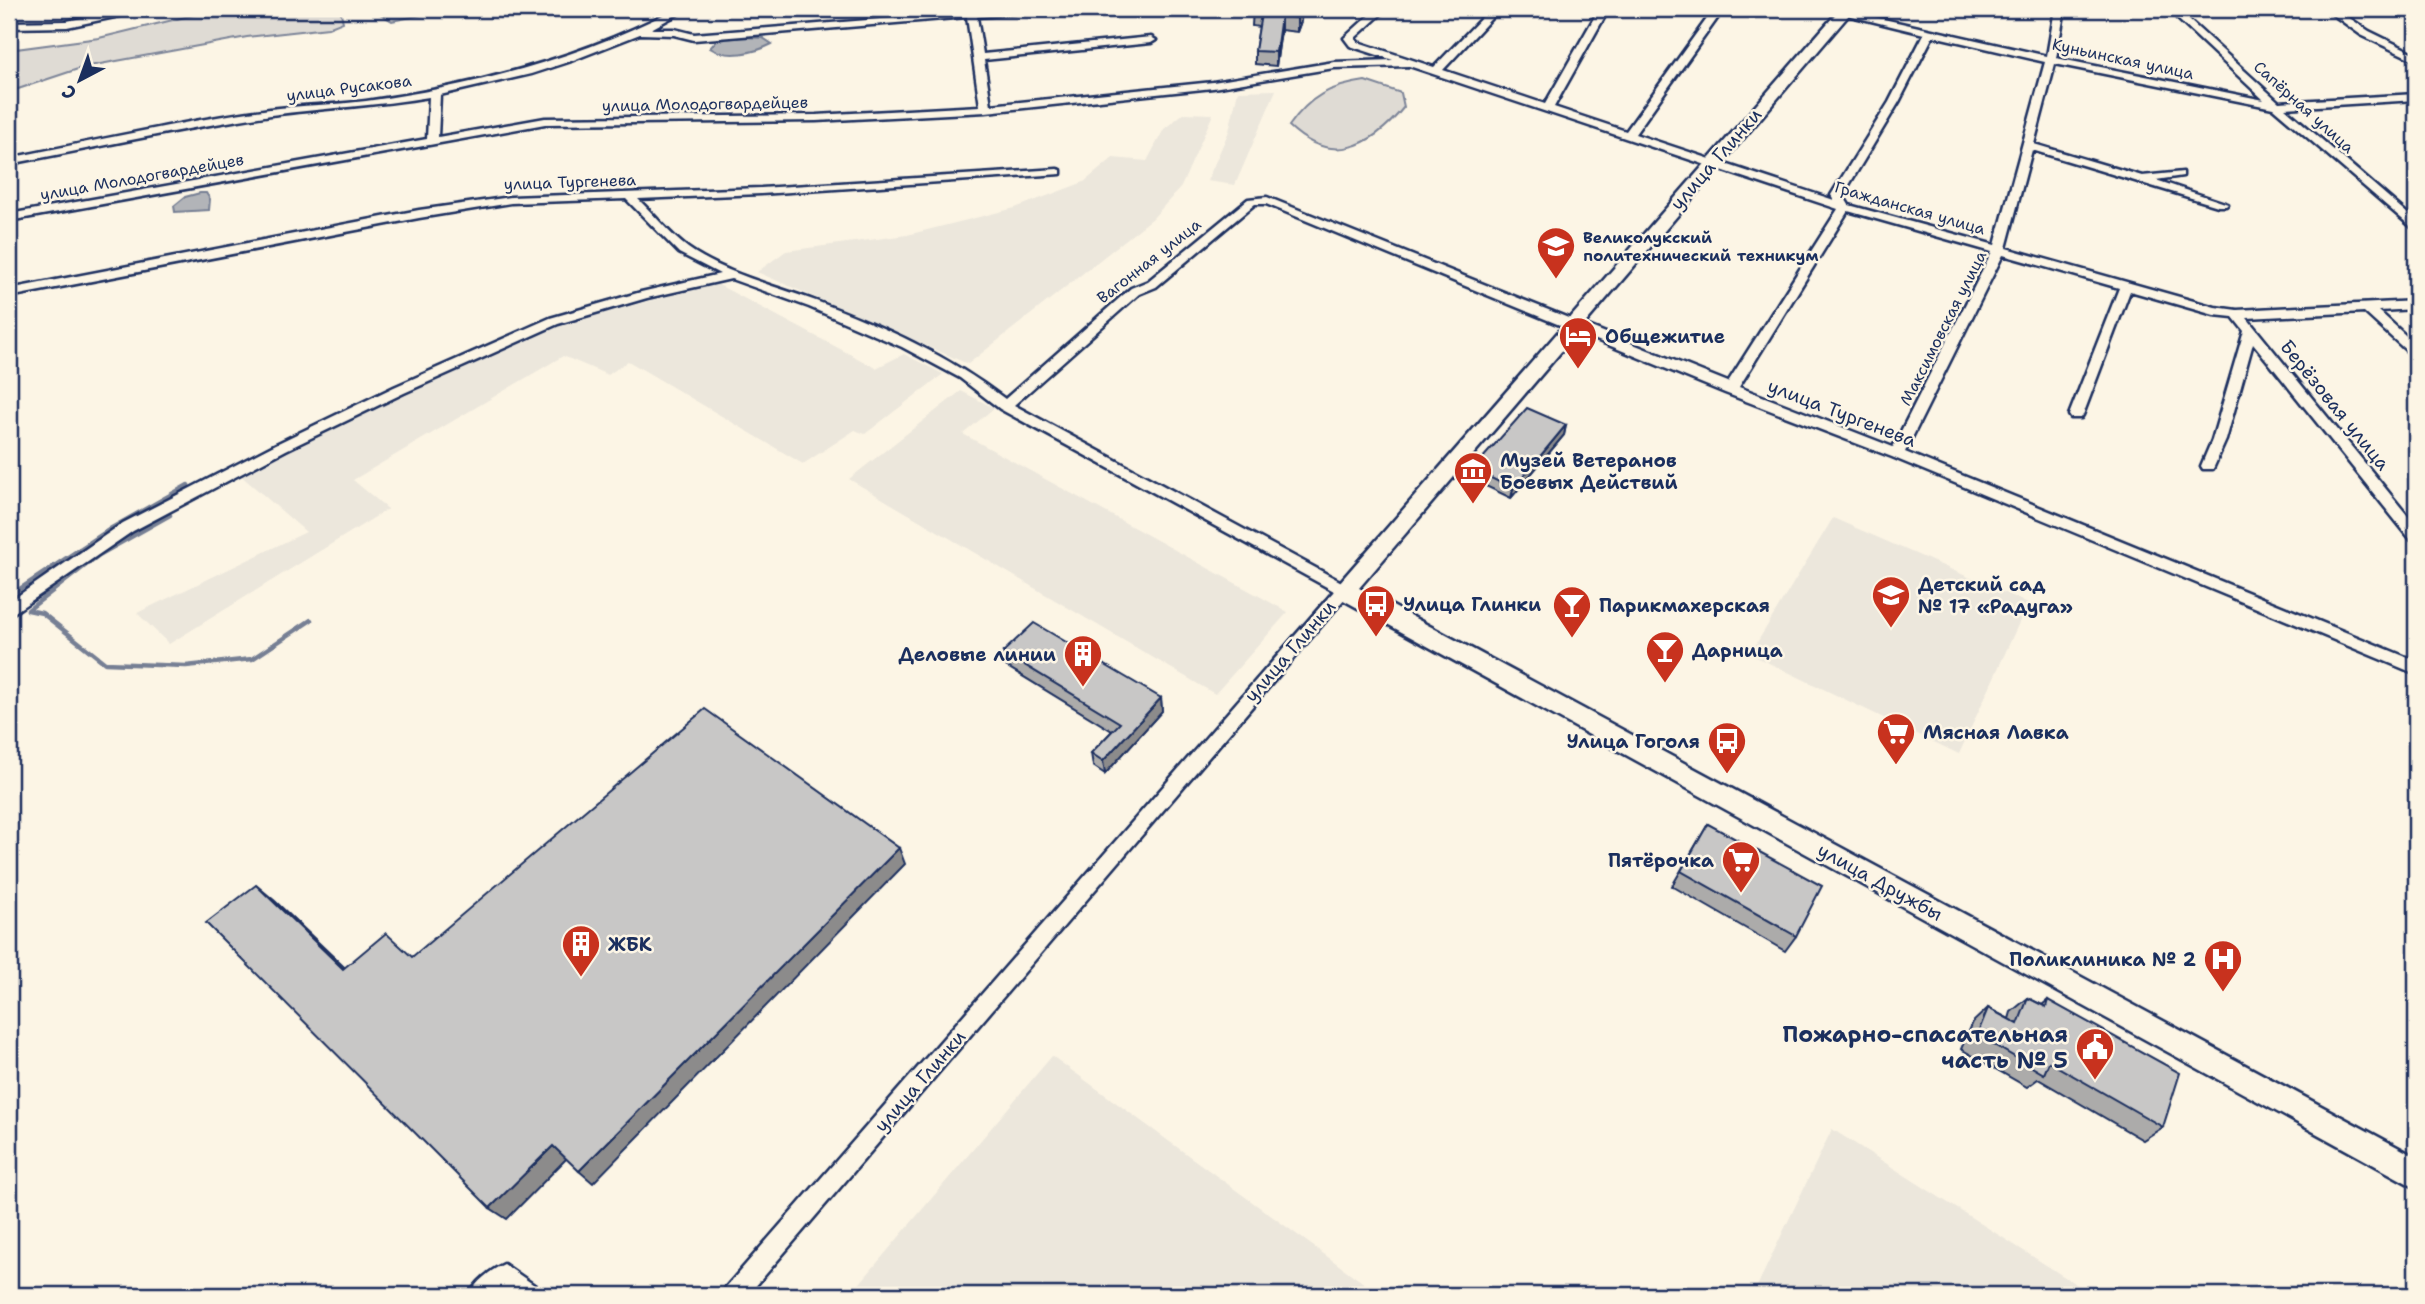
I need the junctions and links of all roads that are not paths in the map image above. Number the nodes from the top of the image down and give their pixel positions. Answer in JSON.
{"nodes":[{"id":1,"x":682,"y":9,"type":"edge"},
{"id":2,"x":1034,"y":9,"type":"edge"},
{"id":3,"x":1382,"y":9,"type":"edge"},
{"id":4,"x":1496,"y":9,"type":"edge"},
{"id":5,"x":1604,"y":9,"type":"edge"},
{"id":6,"x":1719,"y":9,"type":"edge"},
{"id":7,"x":1827,"y":9,"type":"edge"},
{"id":8,"x":2060,"y":9,"type":"edge"},
{"id":9,"x":2172,"y":9,"type":"edge"},
{"id":10,"x":2330,"y":9,"type":"edge"},
{"id":11,"x":970,"y":11,"type":"edge"},
{"id":12,"x":1846,"y":11,"type":"edge"},
{"id":13,"x":127,"y":12,"type":"dead end"},
{"id":14,"x":9,"y":25,"type":"edge"},
{"id":15,"x":641,"y":32,"type":"junction"},
{"id":16,"x":1930,"y":33,"type":"junction"},
{"id":17,"x":1151,"y":40,"type":"dead end"},
{"id":18,"x":978,"y":58,"type":"junction"},
{"id":19,"x":2416,"y":58,"type":"edge"},
{"id":20,"x":2051,"y":60,"type":"junction"},
{"id":21,"x":1407,"y":63,"type":"junction"},
{"id":22,"x":1436,"y":71,"type":"junction"},
{"id":23,"x":435,"y":93,"type":"junction"},
{"id":24,"x":2416,"y":97,"type":"edge"},
{"id":25,"x":2276,"y":105,"type":"junction"},
{"id":26,"x":1548,"y":108,"type":"junction"},
{"id":27,"x":986,"y":109,"type":"junction"},
{"id":28,"x":1628,"y":135,"type":"junction"},
{"id":29,"x":432,"y":140,"type":"junction"},
{"id":30,"x":2027,"y":145,"type":"junction"},
{"id":31,"x":9,"y":161,"type":"edge"},
{"id":32,"x":1711,"y":162,"type":"junction"},
{"id":33,"x":1057,"y":172,"type":"dead end"},
{"id":34,"x":2179,"y":174,"type":"dead end"},
{"id":35,"x":2141,"y":178,"type":"junction"},
{"id":36,"x":630,"y":197,"type":"junction"},
{"id":37,"x":1252,"y":201,"type":"joint"},
{"id":38,"x":2222,"y":204,"type":"dead end"},
{"id":39,"x":1845,"y":207,"type":"junction"},
{"id":40,"x":9,"y":218,"type":"edge"},
{"id":41,"x":2416,"y":227,"type":"edge"},
{"id":42,"x":1999,"y":251,"type":"junction"},
{"id":43,"x":732,"y":275,"type":"junction"},
{"id":44,"x":2126,"y":286,"type":"junction"},
{"id":45,"x":9,"y":293,"type":"edge"},
{"id":46,"x":2416,"y":305,"type":"edge"},
{"id":47,"x":2368,"y":308,"type":"junction"},
{"id":48,"x":2237,"y":314,"type":"junction"},
{"id":49,"x":1572,"y":327,"type":"junction"},
{"id":50,"x":2250,"y":331,"type":"junction"},
{"id":51,"x":2416,"y":352,"type":"edge"},
{"id":52,"x":1730,"y":390,"type":"junction"},
{"id":53,"x":1005,"y":406,"type":"junction"},
{"id":54,"x":2076,"y":415,"type":"dead end"},
{"id":55,"x":1897,"y":454,"type":"junction"},
{"id":56,"x":2208,"y":466,"type":"dead end"},
{"id":57,"x":2416,"y":536,"type":"edge"},
{"id":58,"x":1344,"y":590,"type":"junction"},
{"id":59,"x":9,"y":610,"type":"edge"},
{"id":60,"x":2416,"y":668,"type":"edge"},
{"id":61,"x":2416,"y":1173,"type":"edge"},
{"id":62,"x":481,"y":1295,"type":"edge"},
{"id":63,"x":530,"y":1295,"type":"edge"},
{"id":64,"x":734,"y":1295,"type":"edge"}],
"edges":[{"from":1,"to":15,"type":"street","name":"улица Русакова"},
{"from":2,"to":11,"type":"street"},
{"from":3,"to":21,"type":"street"},
{"from":4,"to":22,"type":"street"},
{"from":5,"to":26,"type":"street"},
{"from":6,"to":28,"type":"street"},
{"from":7,"to":12,"type":"street","name":"Куньинская улица"},
{"from":8,"to":20,"type":"street","name":"Максимовская улица"},
{"from":9,"to":25,"type":"street","name":"Сапёрная улица"},
{"from":10,"to":19,"type":"street"},
{"from":11,"to":15,"type":"street"},
{"from":11,"to":18,"type":"street"},
{"from":12,"to":16,"type":"street","name":"Куньинская улица"},
{"from":12,"to":32,"type":"street","name":"улица Глинки"},
{"from":13,"to":14,"type":"street"},
{"from":15,"to":23,"type":"street","name":"улица Русакова"},
{"from":16,"to":20,"type":"street","name":"Куньинская улица"},
{"from":16,"to":39,"type":"street"},
{"from":17,"to":18,"type":"street"},
{"from":18,"to":27,"type":"street"},
{"from":20,"to":25,"type":"street","name":"Куньинская улица"},
{"from":20,"to":30,"type":"street","name":"Максимовская улица"},
{"from":21,"to":22,"type":"street","name":"Гражданская улица"},
{"from":21,"to":27,"type":"street","name":"улица Молодогвардейцев"},
{"from":22,"to":26,"type":"street","name":"Гражданская улица"},
{"from":23,"to":29,"type":"street"},
{"from":23,"to":31,"type":"street","name":"улица Русакова"},
{"from":24,"to":25,"type":"street","name":"Куньинская улица"},
{"from":25,"to":41,"type":"street","name":"Сапёрная улица"},
{"from":26,"to":28,"type":"street","name":"Гражданская улица"},
{"from":27,"to":29,"type":"street","name":"улица Молодогвардейцев"},
{"from":28,"to":32,"type":"street","name":"Гражданская улица"},
{"from":29,"to":40,"type":"street","name":"улица Молодогвардейцев"},
{"from":30,"to":35,"type":"street"},
{"from":30,"to":42,"type":"street","name":"Максимовская улица"},
{"from":32,"to":39,"type":"street","name":"Гражданская улица"},
{"from":32,"to":49,"type":"street","name":"улица Глинки"},
{"from":33,"to":36,"type":"street","name":"улица Тургенева"},
{"from":34,"to":35,"type":"street"},
{"from":35,"to":38,"type":"street"},
{"from":36,"to":43,"type":"street"},
{"from":36,"to":45,"type":"street","name":"улица Тургенева"},
{"from":37,"to":49,"type":"street","name":"улица Тургенева"},
{"from":37,"to":53,"type":"street","name":"Вагонная улица"},
{"from":39,"to":42,"type":"street","name":"Гражданская улица"},
{"from":39,"to":52,"type":"street"},
{"from":42,"to":44,"type":"street","name":"Гражданская улица"},
{"from":42,"to":55,"type":"street","name":"Максимовская улица"},
{"from":43,"to":53,"type":"street"},
{"from":43,"to":59,"type":"street"},
{"from":44,"to":48,"type":"street","name":"Гражданская улица"},
{"from":44,"to":54,"type":"street"},
{"from":46,"to":47,"type":"street","name":"Гражданская улица"},
{"from":47,"to":48,"type":"street","name":"Гражданская улица"},
{"from":47,"to":51,"type":"street"},
{"from":48,"to":50,"type":"street","name":"Берёзовая улица"},
{"from":49,"to":52,"type":"street","name":"улица Тургенева"},
{"from":49,"to":58,"type":"street","name":"улица Глинки"},
{"from":50,"to":56,"type":"street"},
{"from":50,"to":57,"type":"street","name":"Берёзовая улица"},
{"from":52,"to":55,"type":"street","name":"улица Тургенева"},
{"from":53,"to":58,"type":"street"},
{"from":55,"to":60,"type":"street","name":"улица Тургенева"},
{"from":58,"to":61,"type":"street","name":"улица Дружбы"},
{"from":58,"to":64,"type":"street","name":"улица Глинки"},
{"from":62,"to":63,"type":"street"}]}
